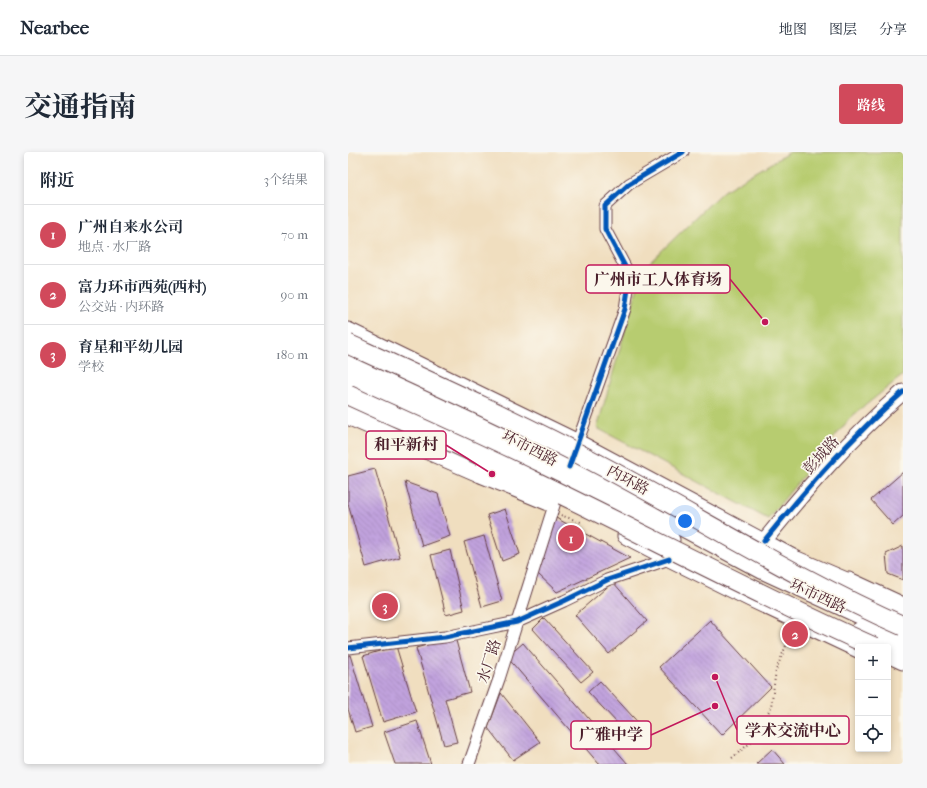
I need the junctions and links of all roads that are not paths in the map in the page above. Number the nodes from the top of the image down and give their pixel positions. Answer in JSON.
{"nodes":[{"id":1,"x":683,"y":152,"type":"edge"},
{"id":2,"x":348,"y":330,"type":"edge"},
{"id":3,"x":348,"y":340,"type":"edge"},
{"id":4,"x":348,"y":344,"type":"edge"},
{"id":5,"x":348,"y":348,"type":"edge"},
{"id":6,"x":348,"y":363,"type":"edge"},
{"id":7,"x":416,"y":371,"type":"junction"},
{"id":8,"x":348,"y":378,"type":"edge"},
{"id":9,"x":348,"y":391,"type":"edge"},
{"id":10,"x":903,"y":392,"type":"edge"},
{"id":11,"x":348,"y":395,"type":"edge"},
{"id":12,"x":394,"y":400,"type":"junction"},
{"id":13,"x":348,"y":411,"type":"edge"},
{"id":14,"x":498,"y":413,"type":"junction"},
{"id":15,"x":578,"y":442,"type":"junction"},
{"id":16,"x":531,"y":463,"type":"junction"},
{"id":17,"x":569,"y":467,"type":"junction"},
{"id":18,"x":556,"y":499,"type":"junction"},
{"id":19,"x":705,"y":509,"type":"junction"},
{"id":20,"x":655,"y":513,"type":"junction"},
{"id":21,"x":739,"y":528,"type":"junction"},
{"id":22,"x":764,"y":541,"type":"junction"},
{"id":23,"x":670,"y":550,"type":"junction"},
{"id":24,"x":792,"y":560,"type":"junction"},
{"id":25,"x":762,"y":570,"type":"junction"},
{"id":26,"x":849,"y":582,"type":"junction"},
{"id":27,"x":903,"y":600,"type":"edge"},
{"id":28,"x":903,"y":608,"type":"edge"},
{"id":29,"x":903,"y":617,"type":"edge"},
{"id":30,"x":517,"y":622,"type":"junction"},
{"id":31,"x":903,"y":626,"type":"edge"},
{"id":32,"x":903,"y":635,"type":"edge"},
{"id":33,"x":867,"y":644,"type":"edge"},
{"id":34,"x":348,"y":648,"type":"edge"},
{"id":35,"x":855,"y":649,"type":"edge"},
{"id":36,"x":903,"y":649,"type":"edge"},
{"id":37,"x":891,"y":654,"type":"edge"},
{"id":38,"x":903,"y":660,"type":"edge"},
{"id":39,"x":891,"y":663,"type":"edge"},
{"id":40,"x":903,"y":668,"type":"edge"},
{"id":41,"x":469,"y":764,"type":"edge"}],
"edges":[{"from":1,"to":15,"type":"street"},
{"from":2,"to":7,"type":"main road"},
{"from":3,"to":14,"type":"highway","bridge":true},
{"from":4,"to":14,"type":"highway","name":"内环路","bridge":true},
{"from":5,"to":7,"type":"main road"},
{"from":6,"to":17,"type":"main road","name":"环市西路"},
{"from":7,"to":15,"type":"main road"},
{"from":7,"to":17,"type":"main road"},
{"from":8,"to":12,"type":"main road","name":"环市西路"},
{"from":9,"to":12,"type":"main road"},
{"from":10,"to":22,"type":"main road","name":"彭城路"},
{"from":11,"to":23,"type":"highway","bridge":true},
{"from":12,"to":16,"type":"main road","name":"环市西路"},
{"from":13,"to":18,"type":"main road"},
{"from":13,"to":23,"type":"highway","bridge":true},
{"from":14,"to":31,"type":"highway","name":"内环路","bridge":true},
{"from":15,"to":17,"type":"street"},
{"from":15,"to":19,"type":"main road"},
{"from":16,"to":18,"type":"main road"},
{"from":16,"to":23,"type":"main road","name":"环市西路"},
{"from":17,"to":20,"type":"main road","name":"环市西路"},
{"from":18,"to":23,"type":"main road"},
{"from":18,"to":30,"type":"street","name":"水厂路"},
{"from":19,"to":20,"type":"main road"},
{"from":19,"to":21,"type":"main road"},
{"from":20,"to":25,"type":"main road","name":"环市西路"},
{"from":21,"to":22,"type":"main road"},
{"from":21,"to":24,"type":"street"},
{"from":22,"to":24,"type":"main road"},
{"from":23,"to":30,"type":"street"},
{"from":23,"to":33,"type":"highway","bridge":true},
{"from":23,"to":35,"type":"main road"},
{"from":23,"to":36,"type":"main road","name":"环市西路"},
{"from":24,"to":25,"type":"street"},
{"from":24,"to":26,"type":"main road"},
{"from":24,"to":29,"type":"street"},
{"from":25,"to":32,"type":"main road","name":"环市西路"},
{"from":26,"to":27,"type":"main road"},
{"from":26,"to":28,"type":"highway"},
{"from":30,"to":34,"type":"street"},
{"from":30,"to":41,"type":"street","name":"水厂路"},
{"from":37,"to":38,"type":"highway"},
{"from":39,"to":40,"type":"main road"}]}
